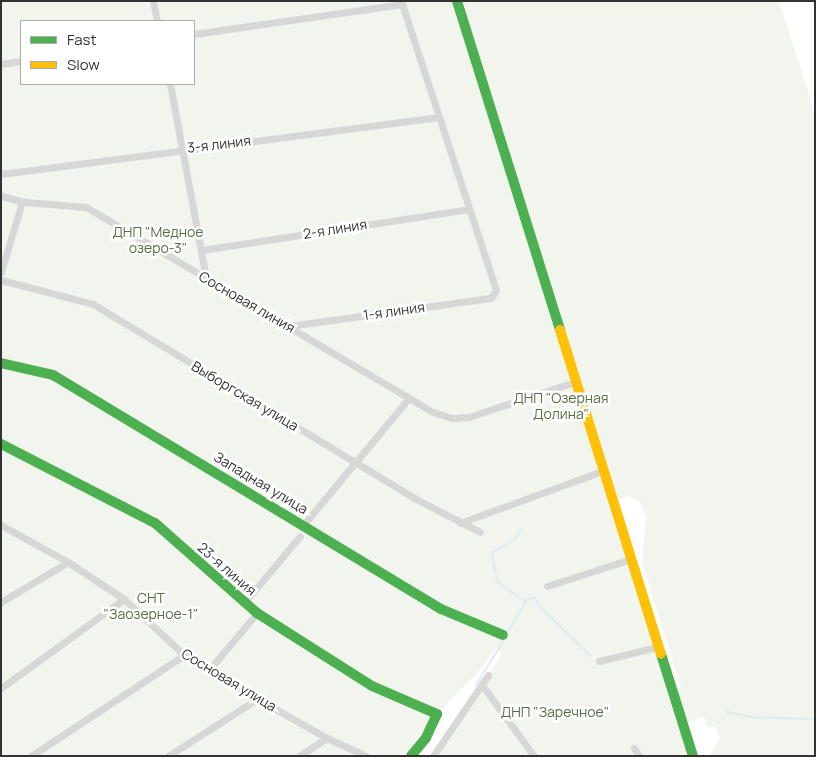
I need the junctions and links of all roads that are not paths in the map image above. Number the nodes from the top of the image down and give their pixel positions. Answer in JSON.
{"nodes":[{"id":1,"x":153,"y":1,"type":"edge"},
{"id":2,"x":457,"y":1,"type":"edge"},
{"id":3,"x":401,"y":3,"type":"edge"},
{"id":4,"x":157,"y":20,"type":"edge"},
{"id":5,"x":195,"y":34,"type":"edge"},
{"id":6,"x":20,"y":61,"type":"edge"},
{"id":7,"x":1,"y":64,"type":"edge"},
{"id":8,"x":170,"y":85,"type":"edge"},
{"id":9,"x":438,"y":117,"type":"junction"},
{"id":10,"x":182,"y":148,"type":"junction"},
{"id":11,"x":1,"y":174,"type":"edge"},
{"id":12,"x":1,"y":196,"type":"edge"},
{"id":13,"x":22,"y":202,"type":"junction"},
{"id":14,"x":469,"y":209,"type":"junction"},
{"id":15,"x":202,"y":250,"type":"junction"},
{"id":16,"x":1,"y":272,"type":"edge"},
{"id":17,"x":206,"y":278,"type":"junction"},
{"id":18,"x":1,"y":280,"type":"edge"},
{"id":19,"x":289,"y":326,"type":"junction"},
{"id":20,"x":1,"y":363,"type":"edge"},
{"id":21,"x":574,"y":382,"type":"junction"},
{"id":22,"x":409,"y":398,"type":"junction"},
{"id":23,"x":1,"y":444,"type":"edge"},
{"id":24,"x":356,"y":463,"type":"junction"},
{"id":25,"x":602,"y":471,"type":"junction"},
{"id":26,"x":460,"y":523,"type":"junction"},
{"id":27,"x":304,"y":524,"type":"junction"},
{"id":28,"x":1,"y":525,"type":"edge"},
{"id":29,"x":480,"y":532,"type":"dead end"},
{"id":30,"x":300,"y":536,"type":"dead end"},
{"id":31,"x":631,"y":560,"type":"junction"},
{"id":32,"x":68,"y":562,"type":"junction"},
{"id":33,"x":547,"y":586,"type":"dead end"},
{"id":34,"x":124,"y":599,"type":"junction"},
{"id":35,"x":1,"y":602,"type":"edge"},
{"id":36,"x":244,"y":603,"type":"junction"},
{"id":37,"x":257,"y":613,"type":"junction"},
{"id":38,"x":503,"y":635,"type":"dead end"},
{"id":39,"x":657,"y":647,"type":"junction"},
{"id":40,"x":184,"y":655,"type":"junction"},
{"id":41,"x":599,"y":661,"type":"dead end"},
{"id":42,"x":208,"y":671,"type":"junction"},
{"id":43,"x":488,"y":675,"type":"dead end"},
{"id":44,"x":482,"y":685,"type":"junction"},
{"id":45,"x":1,"y":688,"type":"edge"},
{"id":46,"x":257,"y":699,"type":"junction"},
{"id":47,"x":327,"y":738,"type":"junction"},
{"id":48,"x":634,"y":748,"type":"dead end"},
{"id":49,"x":31,"y":756,"type":"edge"},
{"id":50,"x":168,"y":756,"type":"edge"},
{"id":51,"x":299,"y":756,"type":"edge"},
{"id":52,"x":366,"y":756,"type":"edge"},
{"id":53,"x":411,"y":756,"type":"edge"},
{"id":54,"x":433,"y":756,"type":"edge"},
{"id":55,"x":534,"y":756,"type":"edge"},
{"id":56,"x":639,"y":756,"type":"edge"},
{"id":57,"x":693,"y":756,"type":"edge"}],
"edges":[{"from":1,"to":4,"type":"street"},
{"from":2,"to":21,"type":"street"},
{"from":3,"to":5,"type":"street"},
{"from":3,"to":9,"type":"street"},
{"from":6,"to":7,"type":"street"},
{"from":8,"to":10,"type":"street"},
{"from":9,"to":10,"type":"street","name":"3-я линия"},
{"from":9,"to":14,"type":"street"},
{"from":10,"to":11,"type":"street","name":"3-я линия"},
{"from":10,"to":15,"type":"street"},
{"from":12,"to":13,"type":"street","name":"Сосновая линия"},
{"from":13,"to":16,"type":"street"},
{"from":13,"to":17,"type":"street","name":"Сосновая линия"},
{"from":14,"to":15,"type":"street","name":"2-я линия"},
{"from":14,"to":19,"type":"street","name":"1-я линия"},
{"from":15,"to":17,"type":"street"},
{"from":17,"to":19,"type":"street","name":"Сосновая линия"},
{"from":18,"to":24,"type":"street","name":"Выборгская улица"},
{"from":19,"to":22,"type":"street","name":"Сосновая линия"},
{"from":20,"to":27,"type":"street","name":"Западная улица"},
{"from":21,"to":22,"type":"street","name":"Сосновая линия"},
{"from":21,"to":25,"type":"street"},
{"from":22,"to":24,"type":"street"},
{"from":23,"to":36,"type":"street","name":"23-я линия"},
{"from":24,"to":26,"type":"street","name":"Выборгская улица"},
{"from":24,"to":27,"type":"street"},
{"from":25,"to":26,"type":"street"},
{"from":25,"to":31,"type":"street"},
{"from":26,"to":29,"type":"street","name":"Выборгская улица"},
{"from":27,"to":38,"type":"street","name":"Западная улица"},
{"from":28,"to":32,"type":"street","name":"Сосновая улица"},
{"from":30,"to":36,"type":"street"},
{"from":31,"to":33,"type":"street"},
{"from":31,"to":39,"type":"street"},
{"from":32,"to":34,"type":"street","name":"Сосновая улица"},
{"from":32,"to":35,"type":"street"},
{"from":34,"to":40,"type":"street","name":"Сосновая улица"},
{"from":34,"to":45,"type":"street"},
{"from":36,"to":37,"type":"street","name":"23-я линия"},
{"from":37,"to":42,"type":"street"},
{"from":37,"to":53,"type":"street","name":"23-я линия"},
{"from":39,"to":41,"type":"street"},
{"from":39,"to":57,"type":"street"},
{"from":40,"to":42,"type":"street","name":"Сосновая улица"},
{"from":40,"to":49,"type":"street"},
{"from":42,"to":46,"type":"street","name":"Сосновая улица"},
{"from":43,"to":44,"type":"street"},
{"from":44,"to":54,"type":"street"},
{"from":44,"to":55,"type":"street"},
{"from":46,"to":47,"type":"street","name":"Сосновая улица"},
{"from":46,"to":50,"type":"street"},
{"from":47,"to":51,"type":"street"},
{"from":47,"to":52,"type":"street","name":"Сосновая улица"},
{"from":48,"to":56,"type":"street"}]}
